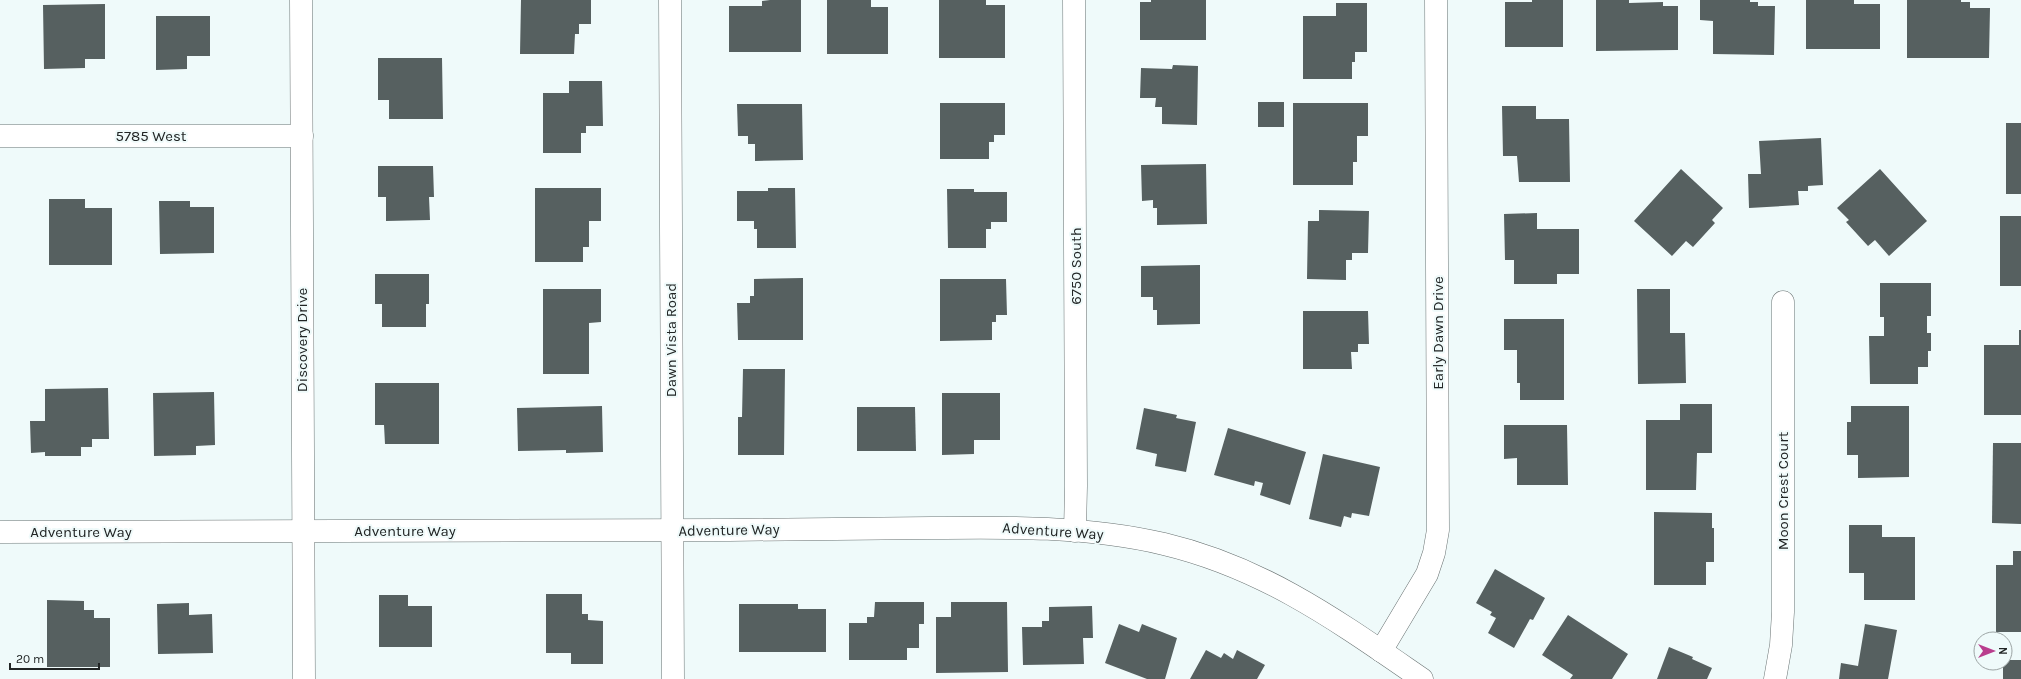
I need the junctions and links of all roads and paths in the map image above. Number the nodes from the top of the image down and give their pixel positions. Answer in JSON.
{"nodes":[{"id":1,"x":301,"y":0,"type":"edge"},
{"id":2,"x":670,"y":0,"type":"edge"},
{"id":3,"x":1074,"y":0,"type":"edge"},
{"id":4,"x":1436,"y":0,"type":"edge"},
{"id":5,"x":0,"y":136,"type":"edge"},
{"id":6,"x":302,"y":136,"type":"junction"},
{"id":7,"x":1783,"y":302,"type":"dead end"},
{"id":8,"x":672,"y":530,"type":"junction"},
{"id":9,"x":303,"y":531,"type":"junction"},
{"id":10,"x":0,"y":532,"type":"edge"},
{"id":11,"x":1075,"y":532,"type":"junction"},
{"id":12,"x":1381,"y":651,"type":"junction"},
{"id":13,"x":304,"y":679,"type":"edge"},
{"id":14,"x":672,"y":679,"type":"edge"},
{"id":15,"x":1422,"y":679,"type":"edge"},
{"id":16,"x":1775,"y":679,"type":"edge"}],
"edges":[{"from":1,"to":6,"type":"street","name":"Discovery Drive"},
{"from":2,"to":8,"type":"street","name":"Dawn Vista Road"},
{"from":3,"to":11,"type":"street","name":"6750 South"},
{"from":4,"to":12,"type":"street","name":"Early Dawn Drive"},
{"from":5,"to":6,"type":"street","name":"5785 West"},
{"from":6,"to":9,"type":"street","name":"Discovery Drive"},
{"from":7,"to":16,"type":"street","name":"Moon Crest Court"},
{"from":8,"to":9,"type":"street","name":"Adventure Way"},
{"from":8,"to":11,"type":"street","name":"Adventure Way"},
{"from":8,"to":14,"type":"street","name":"Dawn Vista Road"},
{"from":9,"to":10,"type":"street","name":"Adventure Way"},
{"from":9,"to":13,"type":"street","name":"Discovery Drive"},
{"from":11,"to":12,"type":"street","name":"Adventure Way"},
{"from":12,"to":15,"type":"street","name":"Adventure Way"}]}
